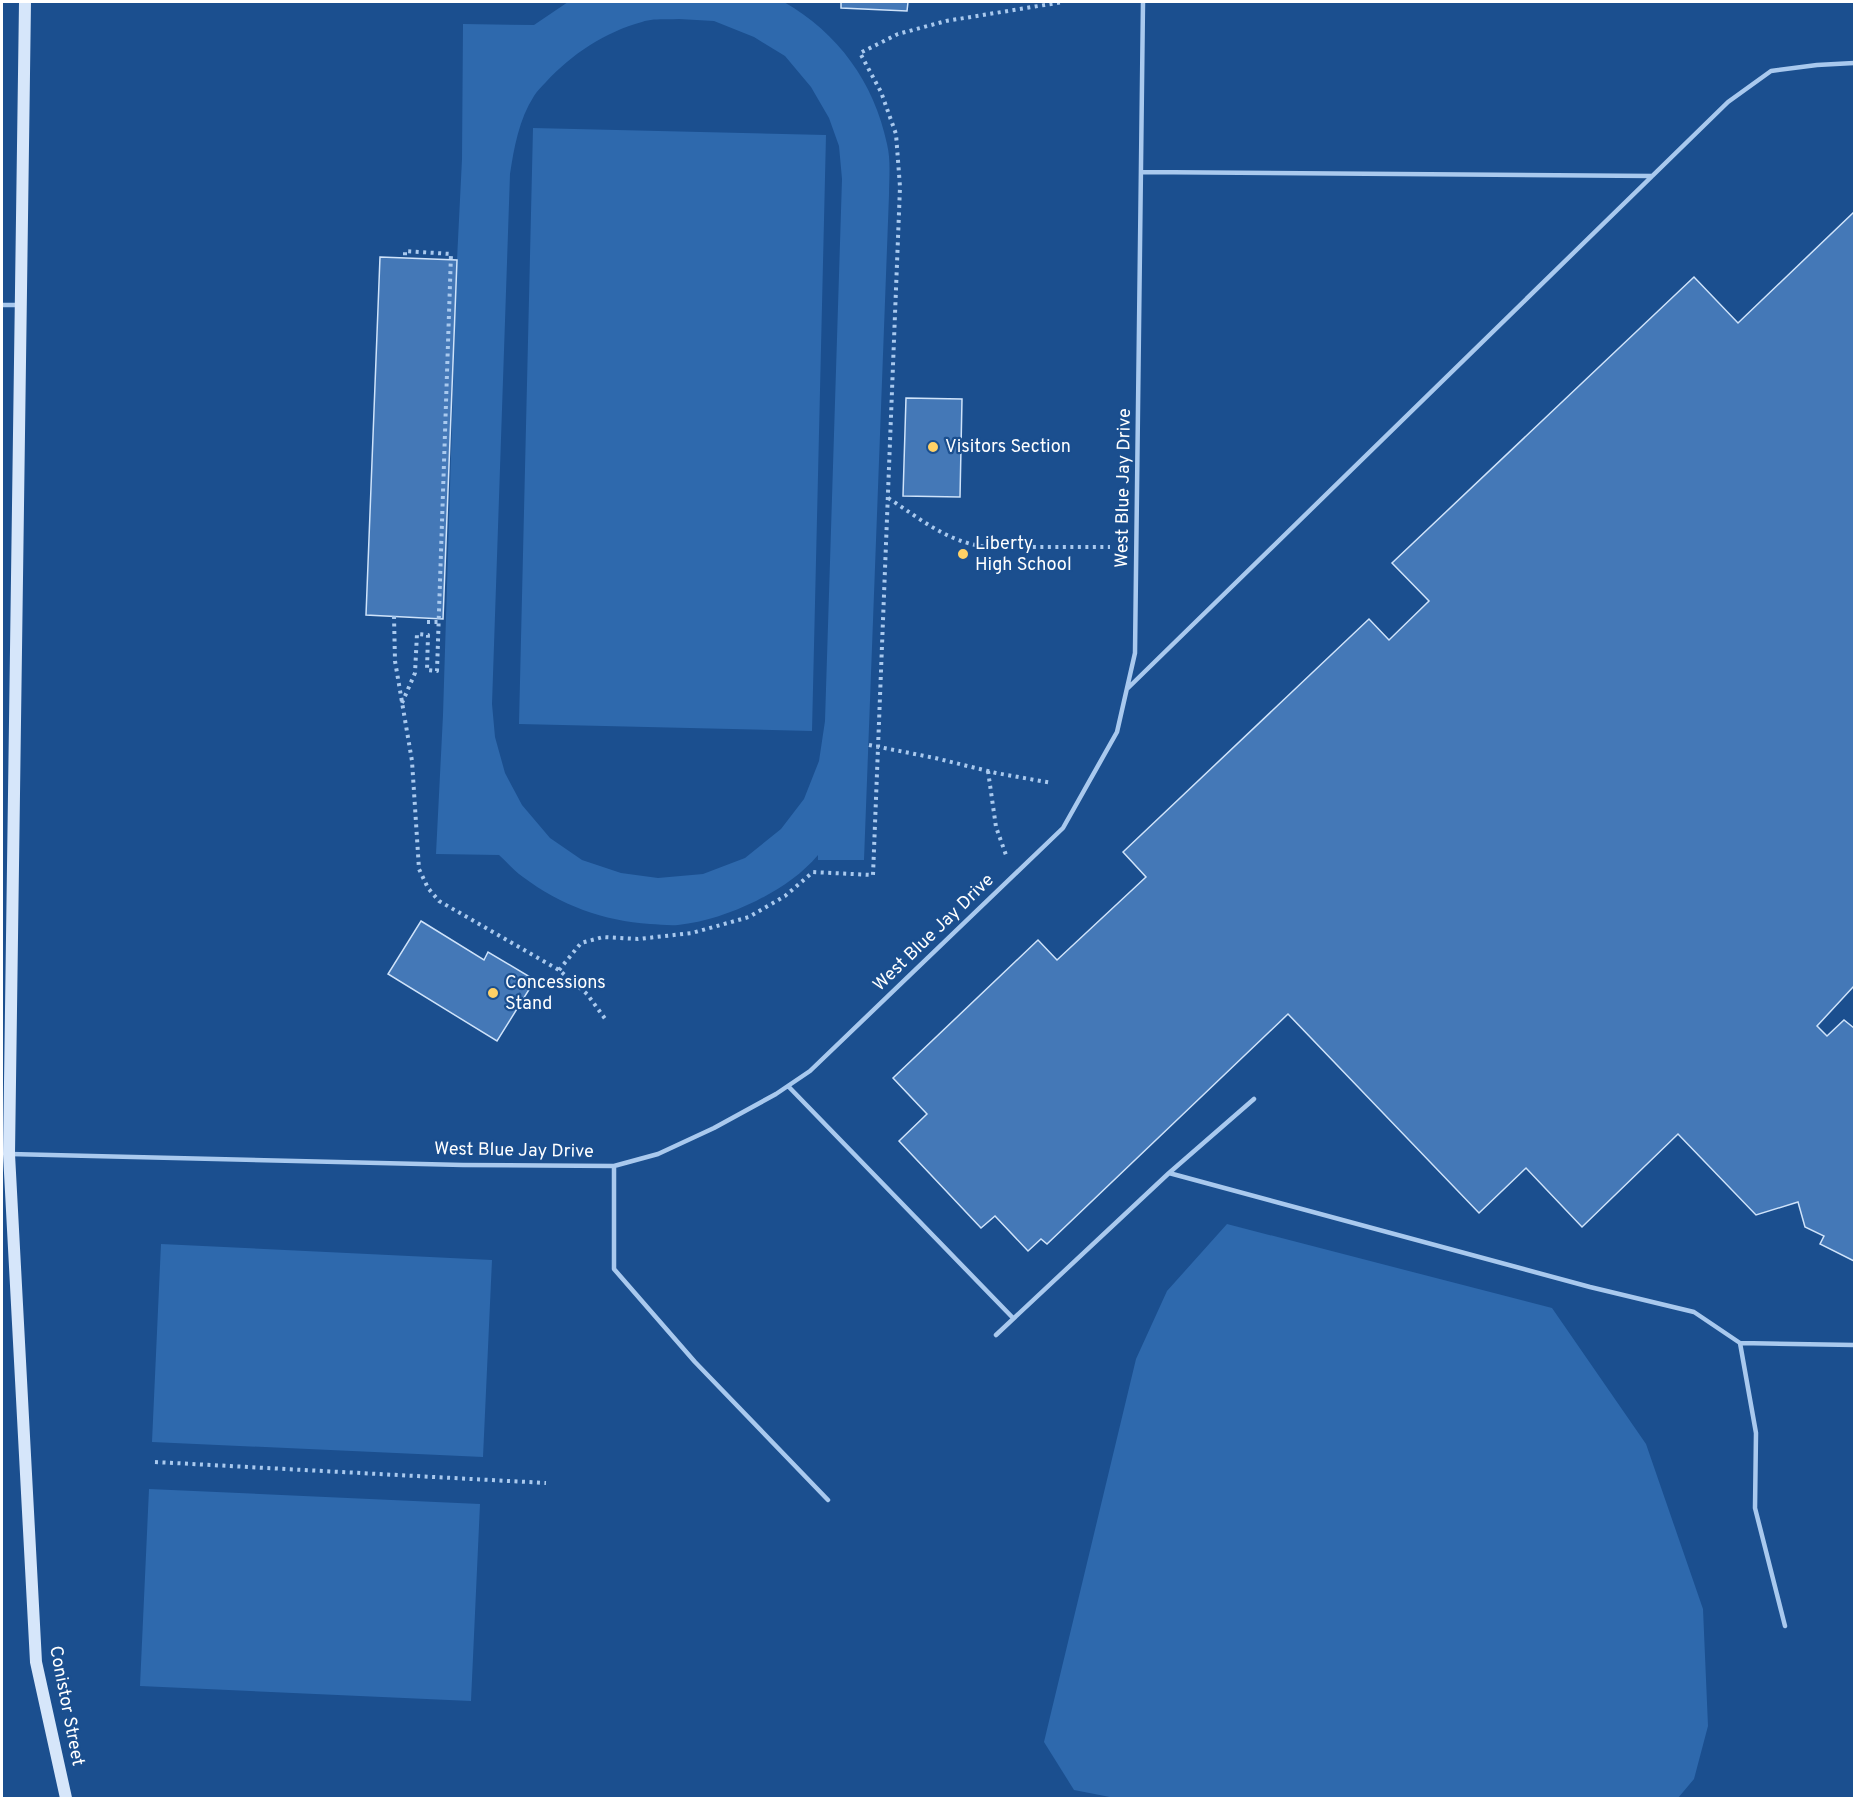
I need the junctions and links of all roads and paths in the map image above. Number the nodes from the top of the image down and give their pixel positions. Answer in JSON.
{"nodes":[{"id":1,"x":25,"y":2,"type":"edge"},
{"id":2,"x":1063,"y":2,"type":"edge"},
{"id":3,"x":1143,"y":2,"type":"edge"},
{"id":4,"x":1854,"y":63,"type":"edge"},
{"id":5,"x":1141,"y":172,"type":"junction"},
{"id":6,"x":1652,"y":177,"type":"junction"},
{"id":7,"x":405,"y":258,"type":"dead end"},
{"id":8,"x":2,"y":305,"type":"edge"},
{"id":9,"x":20,"y":305,"type":"junction"},
{"id":10,"x":888,"y":498,"type":"junction"},
{"id":11,"x":1110,"y":547,"type":"dead end"},
{"id":12,"x":394,"y":616,"type":"dead end"},
{"id":13,"x":428,"y":622,"type":"dead end"},
{"id":14,"x":438,"y":622,"type":"junction"},
{"id":15,"x":1127,"y":689,"type":"junction"},
{"id":16,"x":402,"y":703,"type":"junction"},
{"id":17,"x":869,"y":745,"type":"dead end"},
{"id":18,"x":878,"y":746,"type":"junction"},
{"id":19,"x":988,"y":771,"type":"junction"},
{"id":20,"x":1053,"y":783,"type":"dead end"},
{"id":21,"x":1007,"y":860,"type":"dead end"},
{"id":22,"x":559,"y":970,"type":"junction"},
{"id":23,"x":606,"y":1020,"type":"dead end"},
{"id":24,"x":788,"y":1086,"type":"junction"},
{"id":25,"x":1254,"y":1099,"type":"dead end"},
{"id":26,"x":9,"y":1154,"type":"junction"},
{"id":27,"x":614,"y":1166,"type":"junction"},
{"id":28,"x":1169,"y":1173,"type":"junction"},
{"id":29,"x":1013,"y":1318,"type":"junction"},
{"id":30,"x":996,"y":1335,"type":"dead end"},
{"id":31,"x":1740,"y":1343,"type":"junction"},
{"id":32,"x":1854,"y":1346,"type":"edge"},
{"id":33,"x":155,"y":1462,"type":"dead end"},
{"id":34,"x":546,"y":1483,"type":"dead end"},
{"id":35,"x":828,"y":1500,"type":"dead end"},
{"id":36,"x":1785,"y":1626,"type":"dead end"},
{"id":37,"x":66,"y":1798,"type":"edge"}],
"edges":[{"from":1,"to":9,"type":"main road","name":"Conistor Street"},
{"from":2,"to":10,"type":"path"},
{"from":3,"to":5,"type":"lane","name":"West Blue Jay Drive"},
{"from":4,"to":6,"type":"lane"},
{"from":5,"to":6,"type":"lane"},
{"from":5,"to":15,"type":"lane","name":"West Blue Jay Drive"},
{"from":6,"to":15,"type":"lane"},
{"from":7,"to":14,"type":"path"},
{"from":8,"to":9,"type":"lane"},
{"from":9,"to":26,"type":"main road","name":"Conistor Street"},
{"from":10,"to":11,"type":"path"},
{"from":10,"to":18,"type":"path"},
{"from":12,"to":16,"type":"path"},
{"from":13,"to":14,"type":"path"},
{"from":14,"to":16,"type":"path"},
{"from":15,"to":24,"type":"lane","name":"West Blue Jay Drive"},
{"from":16,"to":22,"type":"path"},
{"from":17,"to":18,"type":"path"},
{"from":18,"to":19,"type":"path"},
{"from":18,"to":22,"type":"path"},
{"from":19,"to":20,"type":"path"},
{"from":19,"to":21,"type":"path"},
{"from":22,"to":23,"type":"path"},
{"from":24,"to":27,"type":"lane","name":"West Blue Jay Drive"},
{"from":24,"to":29,"type":"lane"},
{"from":25,"to":28,"type":"lane"},
{"from":26,"to":27,"type":"lane","name":"West Blue Jay Drive"},
{"from":26,"to":37,"type":"main road","name":"Conistor Street"},
{"from":27,"to":35,"type":"lane"},
{"from":28,"to":29,"type":"lane"},
{"from":28,"to":31,"type":"lane"},
{"from":29,"to":30,"type":"lane"},
{"from":31,"to":32,"type":"lane"},
{"from":31,"to":36,"type":"lane"},
{"from":33,"to":34,"type":"path"}]}
